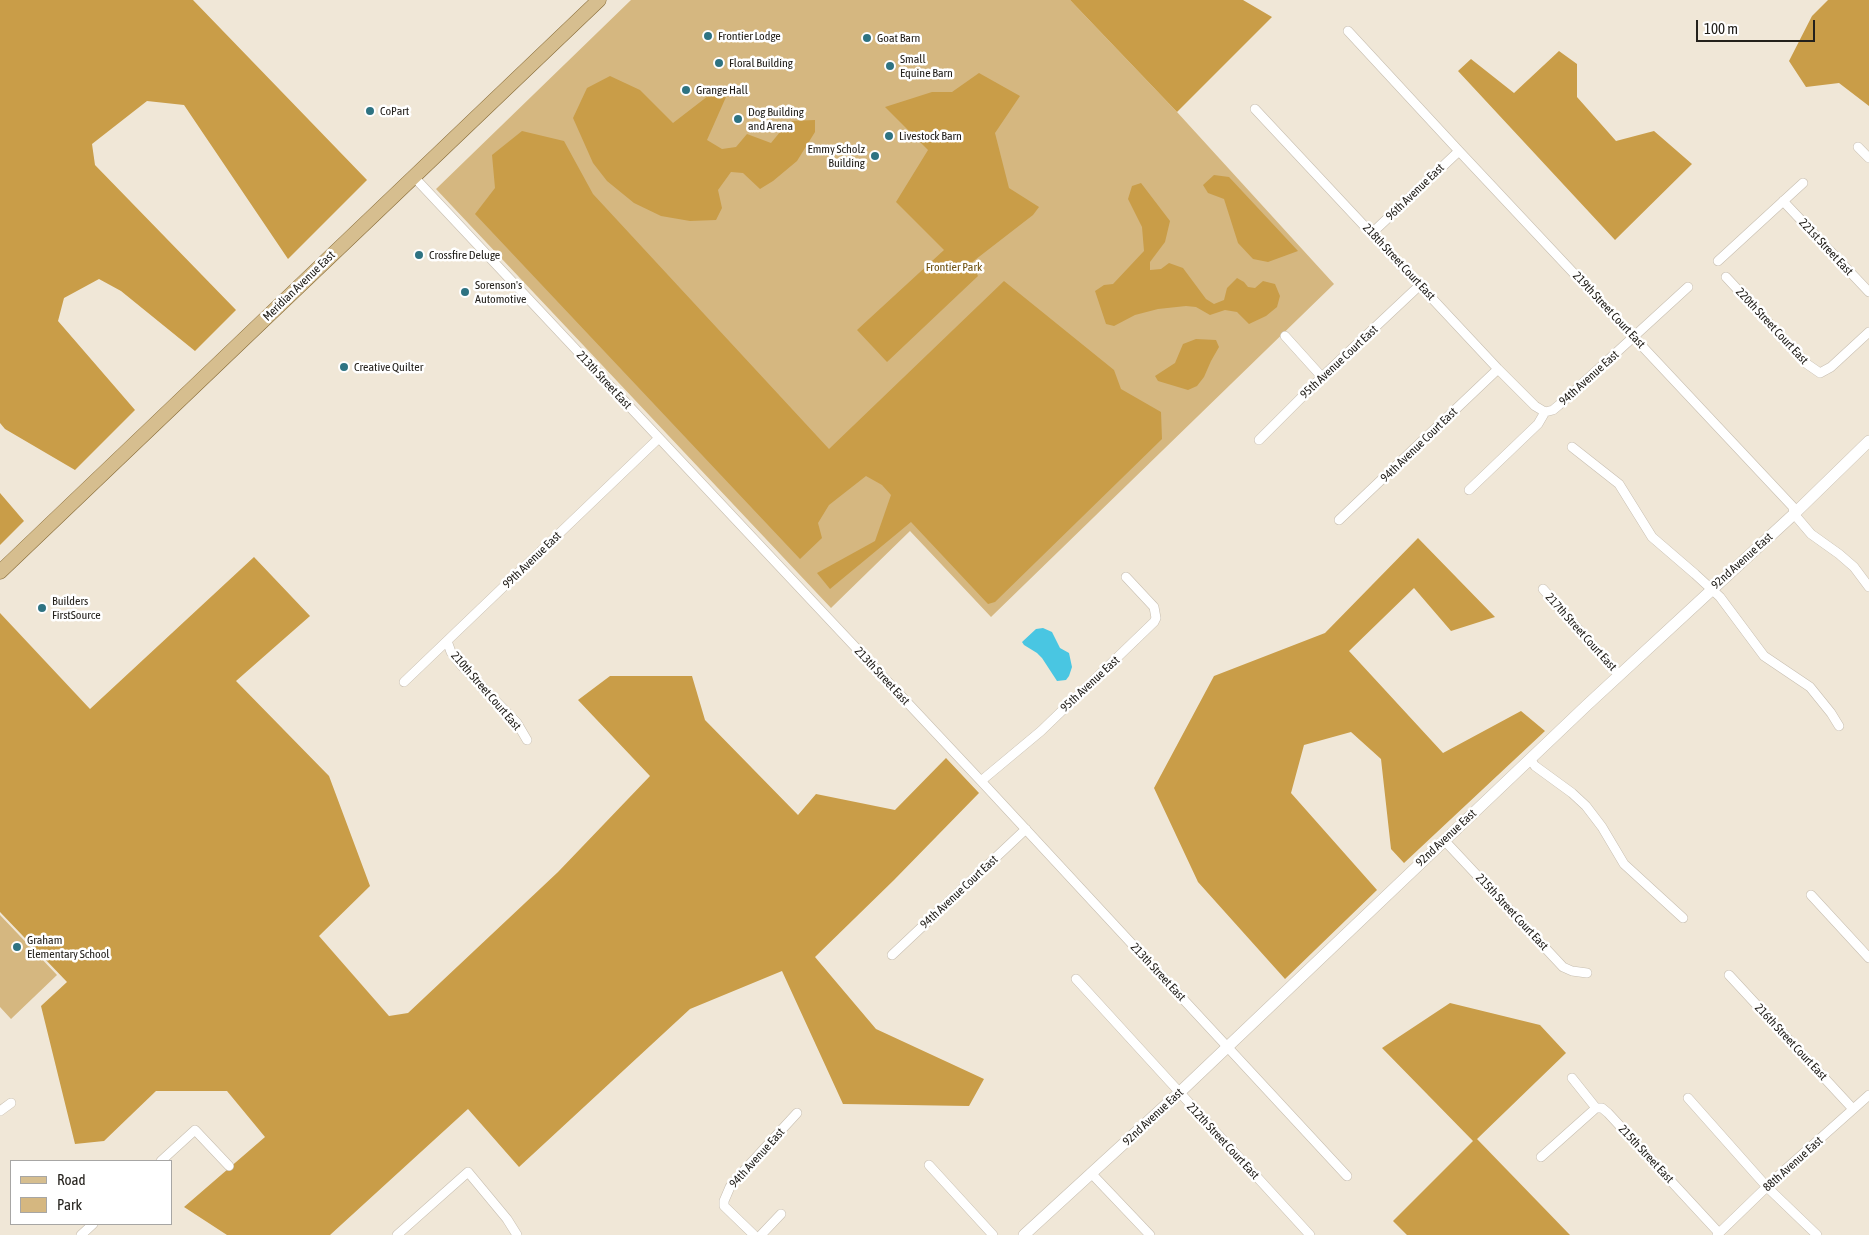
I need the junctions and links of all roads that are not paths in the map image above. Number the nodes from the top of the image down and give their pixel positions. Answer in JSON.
{"nodes":[{"id":1,"x":599,"y":0,"type":"edge"},
{"id":2,"x":1348,"y":31,"type":"dead end"},
{"id":3,"x":1255,"y":109,"type":"dead end"},
{"id":4,"x":1858,"y":147,"type":"dead end"},
{"id":5,"x":1459,"y":151,"type":"junction"},
{"id":6,"x":1869,"y":158,"type":"edge"},
{"id":7,"x":414,"y":177,"type":"junction"},
{"id":8,"x":1803,"y":183,"type":"dead end"},
{"id":9,"x":1783,"y":201,"type":"junction"},
{"id":10,"x":1372,"y":233,"type":"junction"},
{"id":11,"x":1718,"y":261,"type":"dead end"},
{"id":12,"x":1726,"y":277,"type":"dead end"},
{"id":13,"x":1420,"y":285,"type":"junction"},
{"id":14,"x":1688,"y":286,"type":"dead end"},
{"id":15,"x":1869,"y":292,"type":"edge"},
{"id":16,"x":1869,"y":332,"type":"edge"},
{"id":17,"x":1285,"y":336,"type":"dead end"},
{"id":18,"x":1634,"y":337,"type":"junction"},
{"id":19,"x":1498,"y":369,"type":"junction"},
{"id":20,"x":1322,"y":377,"type":"junction"},
{"id":21,"x":1545,"y":412,"type":"junction"},
{"id":22,"x":659,"y":438,"type":"junction"},
{"id":23,"x":1259,"y":440,"type":"dead end"},
{"id":24,"x":1869,"y":441,"type":"edge"},
{"id":25,"x":1572,"y":447,"type":"dead end"},
{"id":26,"x":1469,"y":490,"type":"dead end"},
{"id":27,"x":1794,"y":514,"type":"junction"},
{"id":28,"x":1339,"y":520,"type":"dead end"},
{"id":29,"x":0,"y":572,"type":"edge"},
{"id":30,"x":1126,"y":577,"type":"dead end"},
{"id":31,"x":1869,"y":587,"type":"edge"},
{"id":32,"x":1543,"y":589,"type":"dead end"},
{"id":33,"x":1710,"y":589,"type":"junction"},
{"id":34,"x":447,"y":641,"type":"junction"},
{"id":35,"x":1619,"y":676,"type":"junction"},
{"id":36,"x":404,"y":682,"type":"dead end"},
{"id":37,"x":1839,"y":726,"type":"dead end"},
{"id":38,"x":528,"y":740,"type":"dead end"},
{"id":39,"x":1530,"y":759,"type":"junction"},
{"id":40,"x":981,"y":781,"type":"junction"},
{"id":41,"x":1026,"y":829,"type":"junction"},
{"id":42,"x":1444,"y":840,"type":"junction"},
{"id":43,"x":1811,"y":896,"type":"dead end"},
{"id":44,"x":1683,"y":918,"type":"dead end"},
{"id":45,"x":892,"y":955,"type":"dead end"},
{"id":46,"x":1869,"y":958,"type":"edge"},
{"id":47,"x":1586,"y":973,"type":"dead end"},
{"id":48,"x":1729,"y":975,"type":"dead end"},
{"id":49,"x":1076,"y":979,"type":"dead end"},
{"id":50,"x":1227,"y":1047,"type":"junction"},
{"id":51,"x":1572,"y":1078,"type":"dead end"},
{"id":52,"x":1179,"y":1093,"type":"junction"},
{"id":53,"x":1869,"y":1095,"type":"edge"},
{"id":54,"x":1688,"y":1098,"type":"dead end"},
{"id":55,"x":11,"y":1102,"type":"dead end"},
{"id":56,"x":1596,"y":1108,"type":"junction"},
{"id":57,"x":1853,"y":1109,"type":"junction"},
{"id":58,"x":0,"y":1111,"type":"edge"},
{"id":59,"x":797,"y":1113,"type":"dead end"},
{"id":60,"x":1542,"y":1157,"type":"dead end"},
{"id":61,"x":162,"y":1160,"type":"edge"},
{"id":62,"x":929,"y":1165,"type":"dead end"},
{"id":63,"x":228,"y":1166,"type":"dead end"},
{"id":64,"x":1091,"y":1174,"type":"junction"},
{"id":65,"x":1347,"y":1176,"type":"dead end"},
{"id":66,"x":1767,"y":1187,"type":"junction"},
{"id":67,"x":781,"y":1214,"type":"dead end"},
{"id":68,"x":92,"y":1225,"type":"edge"},
{"id":69,"x":1718,"y":1234,"type":"edge"},
{"id":70,"x":81,"y":1235,"type":"edge"},
{"id":71,"x":397,"y":1235,"type":"edge"},
{"id":72,"x":516,"y":1235,"type":"edge"},
{"id":73,"x":754,"y":1235,"type":"edge"},
{"id":74,"x":761,"y":1235,"type":"edge"},
{"id":75,"x":993,"y":1235,"type":"edge"},
{"id":76,"x":1024,"y":1235,"type":"edge"},
{"id":77,"x":1150,"y":1235,"type":"edge"},
{"id":78,"x":1310,"y":1235,"type":"edge"},
{"id":79,"x":1816,"y":1235,"type":"edge"}],
"edges":[{"from":1,"to":7,"type":"main road","name":"Meridian Avenue East"},
{"from":2,"to":5,"type":"street","name":"219th Street Court East"},
{"from":3,"to":10,"type":"street","name":"218th Street Court East"},
{"from":4,"to":6,"type":"street"},
{"from":5,"to":10,"type":"street","name":"96th Avenue East"},
{"from":5,"to":18,"type":"street","name":"219th Street Court East"},
{"from":7,"to":22,"type":"street","name":"213th Street East"},
{"from":7,"to":29,"type":"main road","name":"Meridian Avenue East"},
{"from":8,"to":9,"type":"street"},
{"from":9,"to":11,"type":"street"},
{"from":9,"to":15,"type":"street","name":"221st Street East"},
{"from":10,"to":13,"type":"street","name":"218th Street Court East"},
{"from":12,"to":16,"type":"street","name":"220th Street Court East"},
{"from":13,"to":19,"type":"street","name":"218th Street Court East"},
{"from":13,"to":20,"type":"street","name":"95th Avenue Court East"},
{"from":14,"to":18,"type":"street","name":"94th Avenue East"},
{"from":17,"to":20,"type":"street"},
{"from":18,"to":21,"type":"street","name":"94th Avenue East"},
{"from":18,"to":27,"type":"street","name":"219th Street Court East"},
{"from":19,"to":21,"type":"street","name":"218th Street Court East"},
{"from":19,"to":28,"type":"street","name":"94th Avenue Court East"},
{"from":20,"to":23,"type":"street","name":"95th Avenue Court East"},
{"from":21,"to":26,"type":"street","name":"94th Avenue East"},
{"from":22,"to":34,"type":"street","name":"99th Avenue East"},
{"from":22,"to":40,"type":"street","name":"213th Street East"},
{"from":24,"to":27,"type":"street","name":"92nd Avenue East"},
{"from":25,"to":33,"type":"street"},
{"from":27,"to":31,"type":"street","name":"219th Street Court East"},
{"from":27,"to":33,"type":"street","name":"92nd Avenue East"},
{"from":30,"to":40,"type":"street","name":"95th Avenue East"},
{"from":32,"to":35,"type":"street","name":"217th Street Court East"},
{"from":33,"to":35,"type":"street","name":"92nd Avenue East"},
{"from":33,"to":37,"type":"street"},
{"from":34,"to":36,"type":"street","name":"99th Avenue East"},
{"from":34,"to":38,"type":"street","name":"210th Street Court East"},
{"from":35,"to":39,"type":"street","name":"92nd Avenue East"},
{"from":39,"to":42,"type":"street","name":"92nd Avenue East"},
{"from":39,"to":44,"type":"street"},
{"from":40,"to":41,"type":"street","name":"213th Street East"},
{"from":41,"to":45,"type":"street","name":"94th Avenue Court East"},
{"from":41,"to":50,"type":"street","name":"213th Street East"},
{"from":42,"to":47,"type":"street","name":"215th Street Court East"},
{"from":42,"to":50,"type":"street","name":"92nd Avenue East"},
{"from":43,"to":46,"type":"street"},
{"from":48,"to":57,"type":"street","name":"216th Street Court East"},
{"from":49,"to":52,"type":"street","name":"212th Street Court East"},
{"from":50,"to":52,"type":"street","name":"92nd Avenue East"},
{"from":50,"to":65,"type":"street","name":"213th Street East"},
{"from":51,"to":56,"type":"street","name":"215th Street East"},
{"from":52,"to":64,"type":"street","name":"92nd Avenue East"},
{"from":52,"to":78,"type":"street","name":"212th Street Court East"},
{"from":53,"to":57,"type":"street","name":"88th Avenue East"},
{"from":54,"to":66,"type":"street"},
{"from":55,"to":58,"type":"street"},
{"from":56,"to":60,"type":"street"},
{"from":56,"to":69,"type":"street","name":"215th Street East"},
{"from":57,"to":66,"type":"street","name":"88th Avenue East"},
{"from":59,"to":73,"type":"street","name":"94th Avenue East"},
{"from":61,"to":63,"type":"street"},
{"from":62,"to":75,"type":"street"},
{"from":64,"to":76,"type":"street","name":"92nd Avenue East"},
{"from":64,"to":77,"type":"street"},
{"from":66,"to":69,"type":"street","name":"88th Avenue East"},
{"from":66,"to":79,"type":"street"},
{"from":67,"to":74,"type":"street"},
{"from":68,"to":70,"type":"street"},
{"from":71,"to":72,"type":"street"}]}
